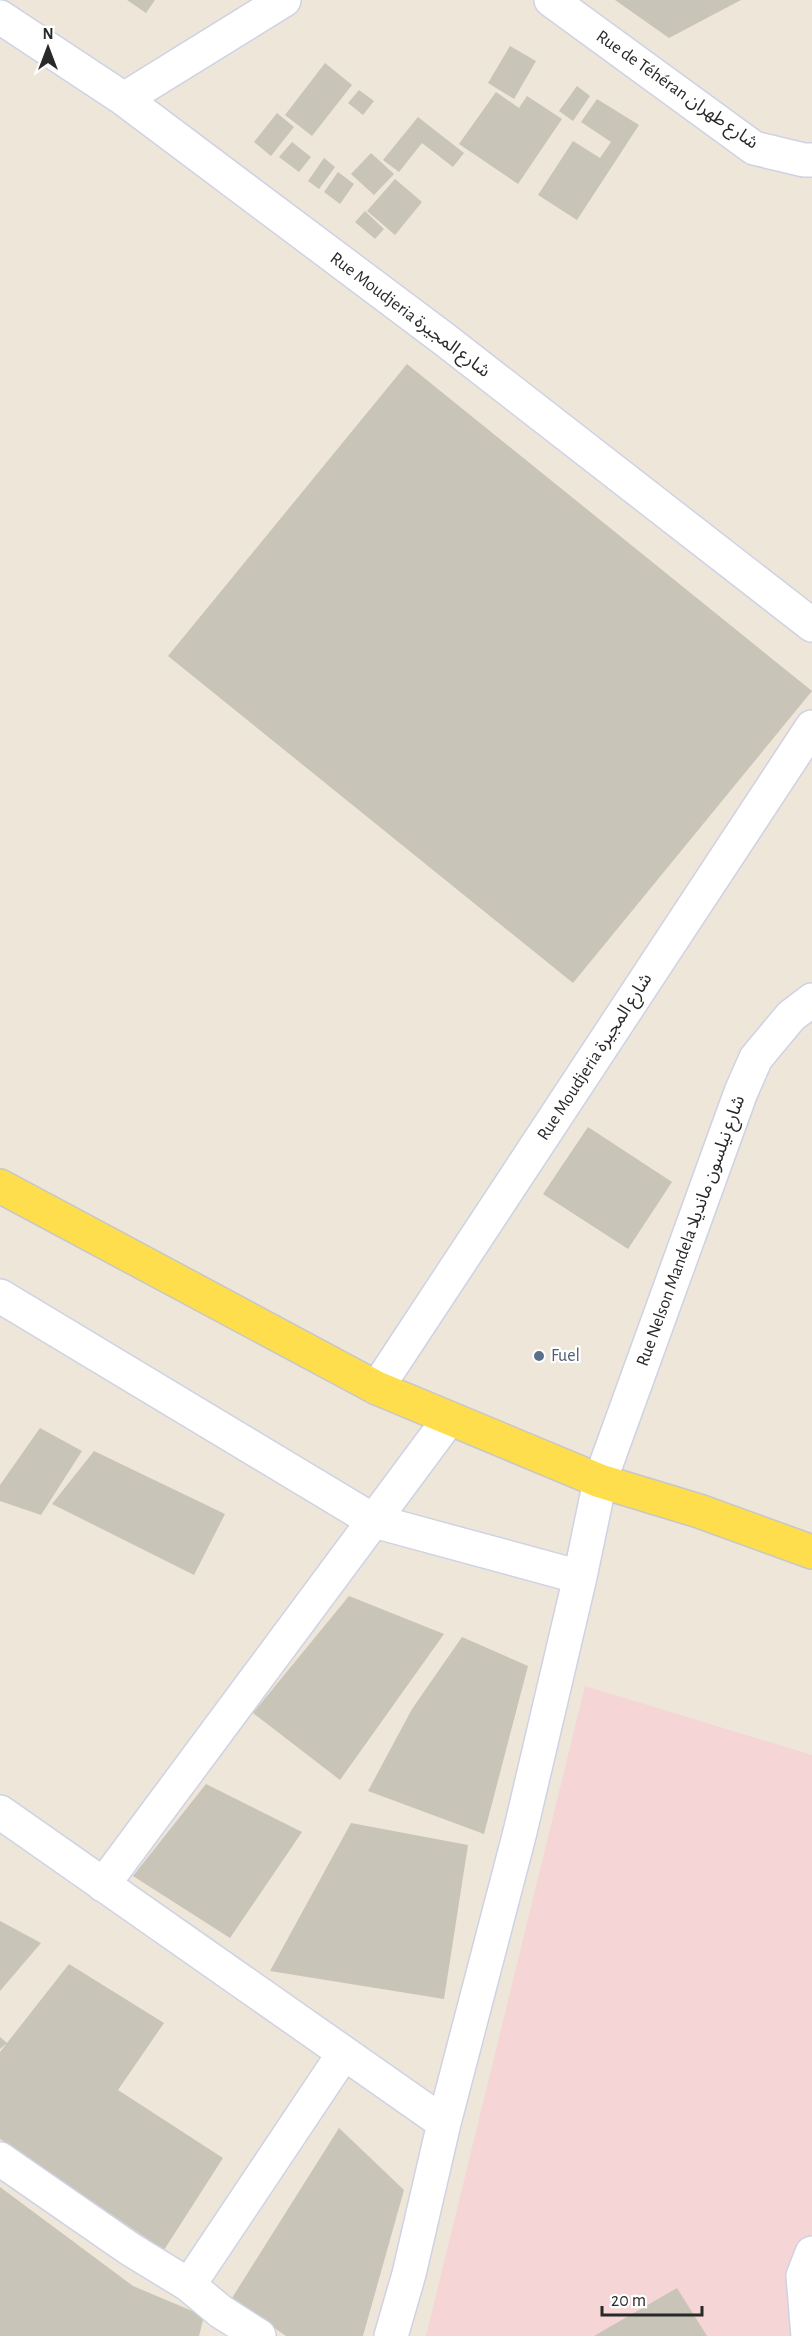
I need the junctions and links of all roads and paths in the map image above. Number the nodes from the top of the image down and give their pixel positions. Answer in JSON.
{"nodes":[{"id":1,"x":284,"y":0,"type":"edge"},
{"id":2,"x":551,"y":0,"type":"edge"},
{"id":3,"x":0,"y":17,"type":"edge"},
{"id":4,"x":124,"y":99,"type":"junction"},
{"id":5,"x":809,"y":166,"type":"edge"},
{"id":6,"x":812,"y":625,"type":"edge"},
{"id":7,"x":812,"y":727,"type":"edge"},
{"id":8,"x":812,"y":1000,"type":"edge"},
{"id":9,"x":0,"y":1186,"type":"edge"},
{"id":10,"x":0,"y":1296,"type":"edge"},
{"id":11,"x":377,"y":1388,"type":"junction"},
{"id":12,"x":449,"y":1419,"type":"junction"},
{"id":13,"x":600,"y":1481,"type":"junction"},
{"id":14,"x":374,"y":1521,"type":"junction"},
{"id":15,"x":812,"y":1552,"type":"edge"},
{"id":16,"x":580,"y":1577,"type":"junction"},
{"id":17,"x":0,"y":1812,"type":"edge"},
{"id":18,"x":104,"y":1885,"type":"junction"},
{"id":19,"x":344,"y":2053,"type":"junction"},
{"id":20,"x":444,"y":2123,"type":"junction"},
{"id":21,"x":0,"y":2159,"type":"edge"},
{"id":22,"x":812,"y":2253,"type":"edge"},
{"id":23,"x":189,"y":2285,"type":"junction"},
{"id":24,"x":217,"y":2323,"type":"edge"},
{"id":25,"x":259,"y":2336,"type":"edge"},
{"id":26,"x":391,"y":2336,"type":"edge"},
{"id":27,"x":808,"y":2336,"type":"edge"}],
"edges":[{"from":1,"to":4,"type":"street"},
{"from":2,"to":5,"type":"street","name":"Rue de Téhéran شارع طهران"},
{"from":3,"to":4,"type":"street","name":"Rue Moudjeria شارع المجيرة"},
{"from":4,"to":6,"type":"street","name":"Rue Moudjeria شارع المجيرة"},
{"from":7,"to":11,"type":"street","name":"Rue Moudjeria شارع المجيرة"},
{"from":8,"to":13,"type":"street","name":"Rue Nelson Mandela شارع نيلسون مانديلا"},
{"from":9,"to":11,"type":"main road"},
{"from":10,"to":14,"type":"street"},
{"from":11,"to":12,"type":"main road"},
{"from":12,"to":13,"type":"main road"},
{"from":12,"to":14,"type":"street"},
{"from":13,"to":15,"type":"main road"},
{"from":13,"to":16,"type":"street","name":"Rue Nelson Mandela شارع نيلسون مانديلا"},
{"from":14,"to":16,"type":"street"},
{"from":14,"to":18,"type":"street"},
{"from":16,"to":20,"type":"street","name":"Rue Nelson Mandela شارع نيلسون مانديلا"},
{"from":17,"to":18,"type":"street"},
{"from":18,"to":19,"type":"street"},
{"from":19,"to":20,"type":"street"},
{"from":19,"to":23,"type":"street"},
{"from":20,"to":26,"type":"street","name":"Rue Nelson Mandela شارع نيلسون مانديلا"},
{"from":21,"to":23,"type":"street"},
{"from":22,"to":27,"type":"street"},
{"from":23,"to":24,"type":"street"},
{"from":24,"to":25,"type":"street"}]}
